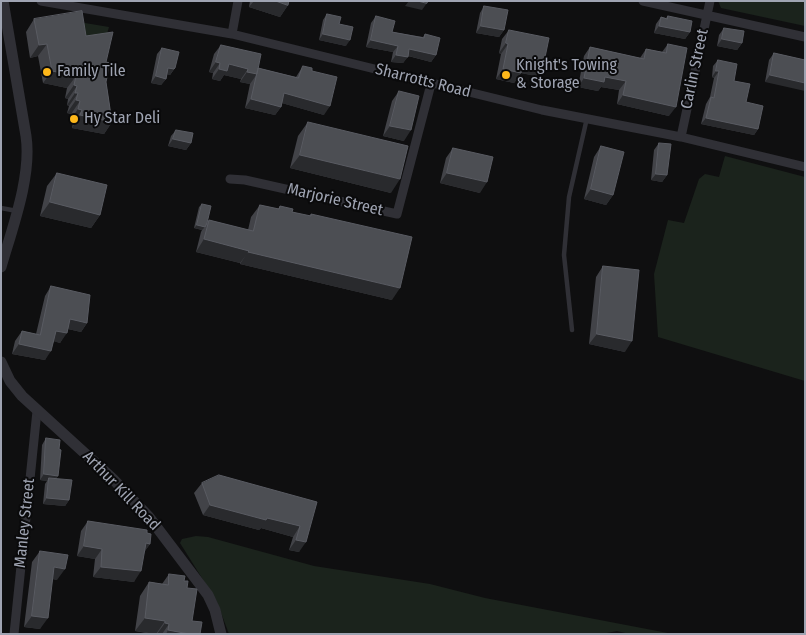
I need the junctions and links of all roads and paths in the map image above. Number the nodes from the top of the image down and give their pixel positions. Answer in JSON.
{"nodes":[{"id":1,"x":3,"y":1,"type":"edge"},
{"id":2,"x":41,"y":1,"type":"edge"},
{"id":3,"x":238,"y":1,"type":"edge"},
{"id":4,"x":643,"y":1,"type":"edge"},
{"id":5,"x":710,"y":1,"type":"edge"},
{"id":6,"x":707,"y":15,"type":"junction"},
{"id":7,"x":232,"y":34,"type":"junction"},
{"id":8,"x":805,"y":37,"type":"edge"},
{"id":9,"x":431,"y":84,"type":"junction"},
{"id":10,"x":587,"y":118,"type":"junction"},
{"id":11,"x":681,"y":137,"type":"junction"},
{"id":12,"x":805,"y":167,"type":"edge"},
{"id":13,"x":230,"y":179,"type":"dead end"},
{"id":14,"x":1,"y":208,"type":"edge"},
{"id":15,"x":17,"y":211,"type":"junction"},
{"id":16,"x":1,"y":267,"type":"edge"},
{"id":17,"x":572,"y":330,"type":"dead end"},
{"id":18,"x":1,"y":362,"type":"edge"},
{"id":19,"x":37,"y":411,"type":"junction"},
{"id":20,"x":14,"y":634,"type":"edge"},
{"id":21,"x":221,"y":634,"type":"edge"}],
"edges":[{"from":1,"to":15,"type":"street"},
{"from":2,"to":7,"type":"street","name":"Sharrotts Road"},
{"from":3,"to":7,"type":"street"},
{"from":4,"to":6,"type":"street"},
{"from":5,"to":6,"type":"street","name":"Carlin Street"},
{"from":6,"to":8,"type":"street"},
{"from":6,"to":11,"type":"street","name":"Carlin Street"},
{"from":7,"to":9,"type":"street","name":"Sharrotts Road"},
{"from":9,"to":10,"type":"street","name":"Sharrotts Road"},
{"from":9,"to":13,"type":"street","name":"Marjorie Street"},
{"from":10,"to":11,"type":"street","name":"Sharrotts Road"},
{"from":10,"to":17,"type":"lane"},
{"from":11,"to":12,"type":"street","name":"Sharrotts Road"},
{"from":14,"to":15,"type":"lane"},
{"from":15,"to":16,"type":"street"},
{"from":18,"to":19,"type":"street","name":"Arthur Kill Road"},
{"from":19,"to":20,"type":"street","name":"Manley Street"},
{"from":19,"to":21,"type":"street","name":"Arthur Kill Road"}]}
